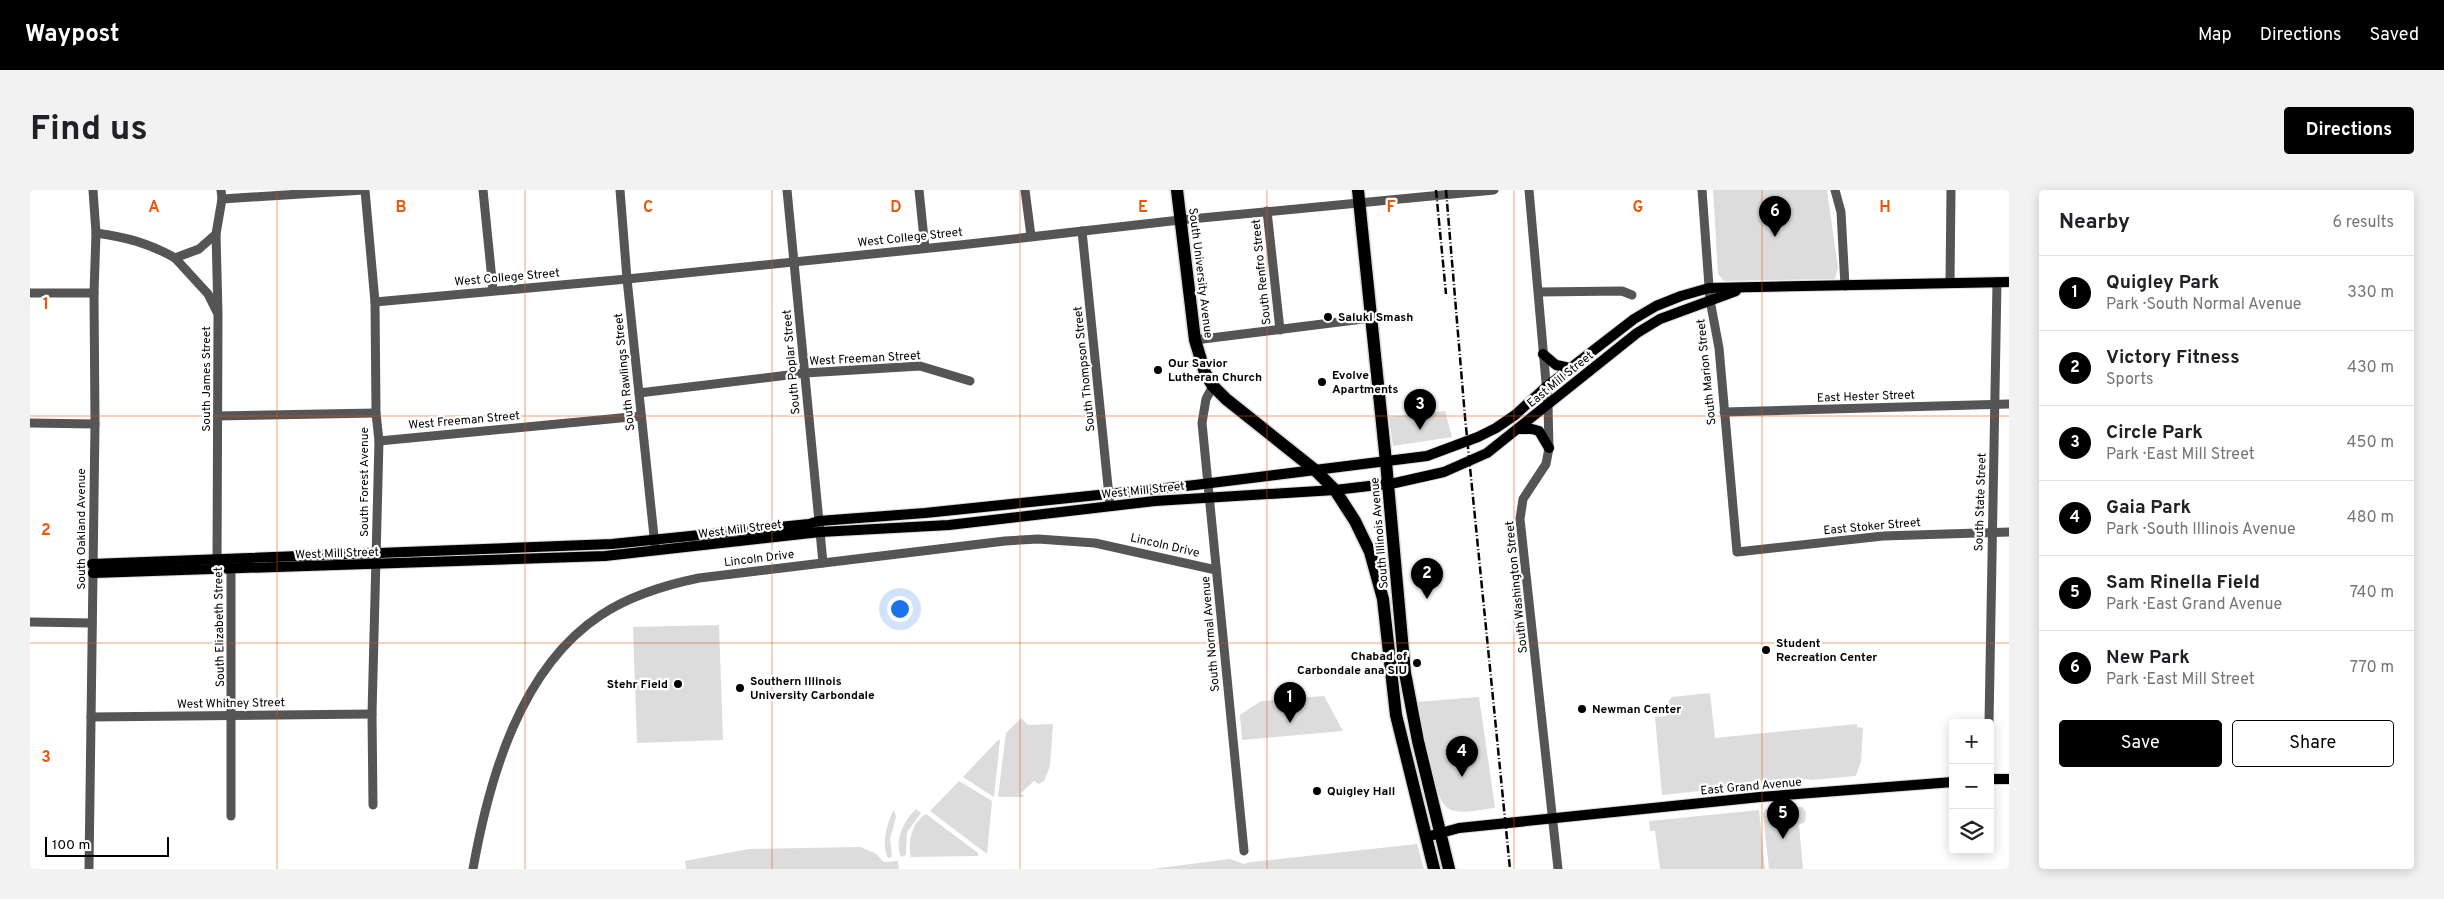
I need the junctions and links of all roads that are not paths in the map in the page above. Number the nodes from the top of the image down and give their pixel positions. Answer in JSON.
{"nodes":[{"id":1,"x":93,"y":190,"type":"edge"},
{"id":2,"x":364,"y":190,"type":"edge"},
{"id":3,"x":483,"y":190,"type":"edge"},
{"id":4,"x":620,"y":190,"type":"edge"},
{"id":5,"x":787,"y":190,"type":"edge"},
{"id":6,"x":918,"y":190,"type":"edge"},
{"id":7,"x":1025,"y":190,"type":"edge"},
{"id":8,"x":1177,"y":190,"type":"edge"},
{"id":9,"x":1494,"y":190,"type":"edge"},
{"id":10,"x":1529,"y":190,"type":"edge"},
{"id":11,"x":1702,"y":190,"type":"edge"},
{"id":12,"x":1834,"y":190,"type":"edge"},
{"id":13,"x":1951,"y":190,"type":"edge"},
{"id":14,"x":222,"y":194,"type":"edge"},
{"id":15,"x":1358,"y":196,"type":"edge"},
{"id":16,"x":1267,"y":211,"type":"junction"},
{"id":17,"x":1180,"y":220,"type":"junction"},
{"id":18,"x":1082,"y":231,"type":"junction"},
{"id":19,"x":96,"y":233,"type":"junction"},
{"id":20,"x":216,"y":234,"type":"junction"},
{"id":21,"x":1031,"y":236,"type":"junction"},
{"id":22,"x":925,"y":248,"type":"junction"},
{"id":23,"x":175,"y":258,"type":"junction"},
{"id":24,"x":794,"y":261,"type":"junction"},
{"id":25,"x":627,"y":279,"type":"junction"},
{"id":26,"x":1997,"y":282,"type":"junction"},
{"id":27,"x":2009,"y":282,"type":"edge"},
{"id":28,"x":1950,"y":283,"type":"junction"},
{"id":29,"x":1845,"y":286,"type":"junction"},
{"id":30,"x":1746,"y":287,"type":"junction"},
{"id":31,"x":1709,"y":288,"type":"junction"},
{"id":32,"x":493,"y":290,"type":"junction"},
{"id":33,"x":1539,"y":292,"type":"junction"},
{"id":34,"x":30,"y":293,"type":"edge"},
{"id":35,"x":94,"y":293,"type":"junction"},
{"id":36,"x":1632,"y":295,"type":"dead end"},
{"id":37,"x":1710,"y":300,"type":"junction"},
{"id":38,"x":375,"y":302,"type":"junction"},
{"id":39,"x":218,"y":314,"type":"junction"},
{"id":40,"x":1371,"y":318,"type":"junction"},
{"id":41,"x":1280,"y":330,"type":"junction"},
{"id":42,"x":1195,"y":340,"type":"junction"},
{"id":43,"x":1543,"y":354,"type":"junction"},
{"id":44,"x":1570,"y":368,"type":"junction"},
{"id":45,"x":805,"y":373,"type":"junction"},
{"id":46,"x":970,"y":381,"type":"dead end"},
{"id":47,"x":1213,"y":386,"type":"junction"},
{"id":48,"x":1546,"y":387,"type":"junction"},
{"id":49,"x":639,"y":393,"type":"junction"},
{"id":50,"x":1996,"y":404,"type":"junction"},
{"id":51,"x":2009,"y":404,"type":"edge"},
{"id":52,"x":1548,"y":405,"type":"junction"},
{"id":53,"x":1724,"y":412,"type":"junction"},
{"id":54,"x":376,"y":413,"type":"junction"},
{"id":55,"x":218,"y":416,"type":"junction"},
{"id":56,"x":641,"y":416,"type":"junction"},
{"id":57,"x":30,"y":423,"type":"edge"},
{"id":58,"x":95,"y":424,"type":"junction"},
{"id":59,"x":1518,"y":429,"type":"junction"},
{"id":60,"x":378,"y":441,"type":"junction"},
{"id":61,"x":1549,"y":448,"type":"junction"},
{"id":62,"x":1386,"y":462,"type":"junction"},
{"id":63,"x":1315,"y":470,"type":"junction"},
{"id":64,"x":1207,"y":483,"type":"junction"},
{"id":65,"x":1388,"y":484,"type":"junction"},
{"id":66,"x":1335,"y":490,"type":"junction"},
{"id":67,"x":1109,"y":493,"type":"junction"},
{"id":68,"x":1208,"y":497,"type":"junction"},
{"id":69,"x":1110,"y":506,"type":"junction"},
{"id":70,"x":819,"y":520,"type":"junction"},
{"id":71,"x":820,"y":532,"type":"junction"},
{"id":72,"x":1992,"y":532,"type":"junction"},
{"id":73,"x":2009,"y":532,"type":"edge"},
{"id":74,"x":654,"y":540,"type":"junction"},
{"id":75,"x":656,"y":552,"type":"junction"},
{"id":76,"x":1737,"y":552,"type":"joint"},
{"id":77,"x":375,"y":559,"type":"junction"},
{"id":78,"x":217,"y":563,"type":"junction"},
{"id":79,"x":231,"y":563,"type":"junction"},
{"id":80,"x":823,"y":563,"type":"junction"},
{"id":81,"x":93,"y":568,"type":"junction"},
{"id":82,"x":1216,"y":570,"type":"junction"},
{"id":83,"x":30,"y":622,"type":"edge"},
{"id":84,"x":92,"y":623,"type":"junction"},
{"id":85,"x":372,"y":714,"type":"junction"},
{"id":86,"x":232,"y":715,"type":"junction"},
{"id":87,"x":91,"y":717,"type":"junction"},
{"id":88,"x":1989,"y":719,"type":"edge"},
{"id":89,"x":1994,"y":779,"type":"edge"},
{"id":90,"x":2009,"y":779,"type":"edge"},
{"id":91,"x":1949,"y":782,"type":"edge"},
{"id":92,"x":373,"y":804,"type":"dead end"},
{"id":93,"x":231,"y":816,"type":"dead end"},
{"id":94,"x":1553,"y":820,"type":"junction"},
{"id":95,"x":1442,"y":833,"type":"junction"},
{"id":96,"x":1426,"y":837,"type":"junction"},
{"id":97,"x":1244,"y":852,"type":"dead end"},
{"id":98,"x":89,"y":869,"type":"edge"},
{"id":99,"x":472,"y":869,"type":"edge"},
{"id":100,"x":1434,"y":869,"type":"edge"},
{"id":101,"x":1449,"y":869,"type":"edge"},
{"id":102,"x":1558,"y":869,"type":"edge"}],
"edges":[{"from":1,"to":19,"type":"street","name":"South Oakland Avenue"},
{"from":2,"to":14,"type":"street"},
{"from":2,"to":38,"type":"street","name":"South Forest Avenue"},
{"from":3,"to":32,"type":"street"},
{"from":4,"to":25,"type":"street","name":"South Rawlings Street"},
{"from":5,"to":24,"type":"street","name":"South Poplar Street"},
{"from":6,"to":22,"type":"street"},
{"from":7,"to":21,"type":"street"},
{"from":8,"to":17,"type":"highway","name":"South University Avenue"},
{"from":9,"to":15,"type":"street","name":"West College Street"},
{"from":10,"to":33,"type":"street","name":"South Washington Street"},
{"from":11,"to":31,"type":"street","name":"South Marion Street"},
{"from":12,"to":29,"type":"street"},
{"from":13,"to":28,"type":"street"},
{"from":14,"to":20,"type":"street","name":"South James Street"},
{"from":15,"to":16,"type":"street","name":"West College Street"},
{"from":15,"to":40,"type":"highway","name":"South Illinois Avenue"},
{"from":16,"to":17,"type":"street","name":"West College Street"},
{"from":16,"to":41,"type":"street","name":"South Renfro Street"},
{"from":17,"to":18,"type":"street","name":"West College Street"},
{"from":17,"to":42,"type":"highway","name":"South University Avenue"},
{"from":18,"to":21,"type":"street","name":"West College Street"},
{"from":18,"to":67,"type":"street","name":"South Thompson Street"},
{"from":19,"to":23,"type":"street"},
{"from":19,"to":35,"type":"street","name":"South Oakland Avenue"},
{"from":20,"to":23,"type":"street"},
{"from":20,"to":39,"type":"street","name":"South James Street"},
{"from":21,"to":22,"type":"street","name":"West College Street"},
{"from":22,"to":24,"type":"street","name":"West College Street"},
{"from":23,"to":39,"type":"street"},
{"from":24,"to":25,"type":"street","name":"West College Street"},
{"from":24,"to":45,"type":"street","name":"South Poplar Street"},
{"from":25,"to":32,"type":"street","name":"West College Street"},
{"from":25,"to":49,"type":"street","name":"South Rawlings Street"},
{"from":26,"to":27,"type":"main road","name":"East Mill Street"},
{"from":26,"to":28,"type":"main road","name":"East Mill Street"},
{"from":26,"to":50,"type":"street","name":"South State Street"},
{"from":28,"to":29,"type":"main road","name":"East Mill Street"},
{"from":29,"to":30,"type":"main road","name":"East Mill Street"},
{"from":30,"to":31,"type":"main road","name":"East Mill Street"},
{"from":30,"to":37,"type":"main road","name":"East Mill Street"},
{"from":31,"to":37,"type":"street","name":"South Marion Street"},
{"from":31,"to":44,"type":"main road","name":"East Mill Street"},
{"from":32,"to":38,"type":"street","name":"West College Street"},
{"from":33,"to":36,"type":"street"},
{"from":33,"to":43,"type":"street","name":"South Washington Street"},
{"from":34,"to":35,"type":"street"},
{"from":35,"to":58,"type":"street","name":"South Oakland Avenue"},
{"from":37,"to":52,"type":"main road","name":"East Mill Street"},
{"from":37,"to":53,"type":"street","name":"South Marion Street"},
{"from":38,"to":54,"type":"street","name":"South Forest Avenue"},
{"from":39,"to":55,"type":"street","name":"South James Street"},
{"from":40,"to":41,"type":"street"},
{"from":40,"to":62,"type":"highway","name":"South Illinois Avenue"},
{"from":41,"to":42,"type":"street"},
{"from":42,"to":47,"type":"highway","name":"South University Avenue"},
{"from":43,"to":44,"type":"main road"},
{"from":43,"to":48,"type":"street","name":"South Washington Street"},
{"from":44,"to":48,"type":"main road","name":"East Mill Street"},
{"from":45,"to":46,"type":"street","name":"West Freeman Street"},
{"from":45,"to":49,"type":"street","name":"West Freeman Street"},
{"from":45,"to":70,"type":"street","name":"South Poplar Street"},
{"from":47,"to":63,"type":"highway","name":"South Illinois Avenue"},
{"from":47,"to":64,"type":"street","name":"South Normal Avenue"},
{"from":48,"to":52,"type":"street","name":"South Washington Street"},
{"from":48,"to":62,"type":"main road","name":"East Mill Street"},
{"from":49,"to":56,"type":"street","name":"South Rawlings Street"},
{"from":50,"to":51,"type":"street","name":"East Hester Street"},
{"from":50,"to":53,"type":"street","name":"East Hester Street"},
{"from":50,"to":72,"type":"street","name":"South State Street"},
{"from":52,"to":59,"type":"main road","name":"East Mill Street"},
{"from":52,"to":61,"type":"street","name":"South Washington Street"},
{"from":53,"to":76,"type":"street","name":"South Marion Street"},
{"from":54,"to":55,"type":"street"},
{"from":54,"to":60,"type":"street","name":"South Forest Avenue"},
{"from":55,"to":78,"type":"street","name":"South James Street"},
{"from":56,"to":60,"type":"street","name":"West Freeman Street"},
{"from":56,"to":74,"type":"street","name":"South Rawlings Street"},
{"from":57,"to":58,"type":"street"},
{"from":58,"to":81,"type":"street","name":"South Oakland Avenue"},
{"from":59,"to":61,"type":"main road"},
{"from":59,"to":65,"type":"main road","name":"East Mill Street"},
{"from":60,"to":77,"type":"street","name":"South Forest Avenue"},
{"from":61,"to":94,"type":"street","name":"South Washington Street"},
{"from":62,"to":63,"type":"main road","name":"West Mill Street"},
{"from":62,"to":65,"type":"highway","name":"South Illinois Avenue"},
{"from":63,"to":64,"type":"main road","name":"West Mill Street"},
{"from":63,"to":66,"type":"highway","name":"South Illinois Avenue"},
{"from":64,"to":67,"type":"main road","name":"West Mill Street"},
{"from":64,"to":68,"type":"street","name":"South Normal Avenue"},
{"from":65,"to":66,"type":"main road","name":"West Mill Street"},
{"from":65,"to":95,"type":"highway","name":"South Illinois Avenue"},
{"from":66,"to":68,"type":"main road","name":"West Mill Street"},
{"from":66,"to":96,"type":"highway","name":"South Illinois Avenue"},
{"from":67,"to":69,"type":"street","name":"South Thompson Street"},
{"from":67,"to":70,"type":"main road","name":"West Mill Street"},
{"from":68,"to":69,"type":"main road","name":"West Mill Street"},
{"from":68,"to":82,"type":"street","name":"South Normal Avenue"},
{"from":69,"to":71,"type":"main road","name":"West Mill Street"},
{"from":70,"to":71,"type":"street","name":"South Poplar Street"},
{"from":70,"to":74,"type":"main road","name":"West Mill Street"},
{"from":71,"to":75,"type":"main road","name":"West Mill Street"},
{"from":71,"to":80,"type":"street","name":"South Poplar Street"},
{"from":72,"to":73,"type":"street","name":"East Stoker Street"},
{"from":72,"to":76,"type":"street","name":"East Stoker Street"},
{"from":72,"to":88,"type":"street","name":"South State Street"},
{"from":74,"to":75,"type":"street","name":"South Rawlings Street"},
{"from":74,"to":77,"type":"main road","name":"West Mill Street"},
{"from":75,"to":77,"type":"main road","name":"West Mill Street"},
{"from":77,"to":79,"type":"main road","name":"West Mill Street"},
{"from":77,"to":85,"type":"street","name":"South Forest Avenue"},
{"from":78,"to":79,"type":"main road","name":"West Mill Street"},
{"from":78,"to":81,"type":"main road","name":"West Mill Street"},
{"from":79,"to":86,"type":"street","name":"South Elizabeth Street"},
{"from":80,"to":82,"type":"street","name":"Lincoln Drive"},
{"from":80,"to":99,"type":"street","name":"Lincoln Drive"},
{"from":81,"to":84,"type":"street","name":"South Oakland Avenue"},
{"from":82,"to":97,"type":"street","name":"South Normal Avenue"},
{"from":83,"to":84,"type":"street"},
{"from":84,"to":87,"type":"street","name":"South Oakland Avenue"},
{"from":85,"to":86,"type":"street","name":"West Whitney Street"},
{"from":85,"to":92,"type":"street","name":"South Forest Avenue"},
{"from":86,"to":87,"type":"street","name":"West Whitney Street"},
{"from":86,"to":93,"type":"street","name":"South Elizabeth Street"},
{"from":87,"to":98,"type":"street","name":"South Oakland Avenue"},
{"from":89,"to":90,"type":"main road"},
{"from":91,"to":94,"type":"main road","name":"East Grand Avenue"},
{"from":94,"to":95,"type":"main road","name":"East Grand Avenue"},
{"from":94,"to":102,"type":"street","name":"South Washington Street"},
{"from":95,"to":96,"type":"main road","name":"East Grand Avenue"},
{"from":95,"to":101,"type":"highway","name":"South Illinois Avenue"},
{"from":96,"to":100,"type":"highway","name":"South Illinois Avenue"}]}
